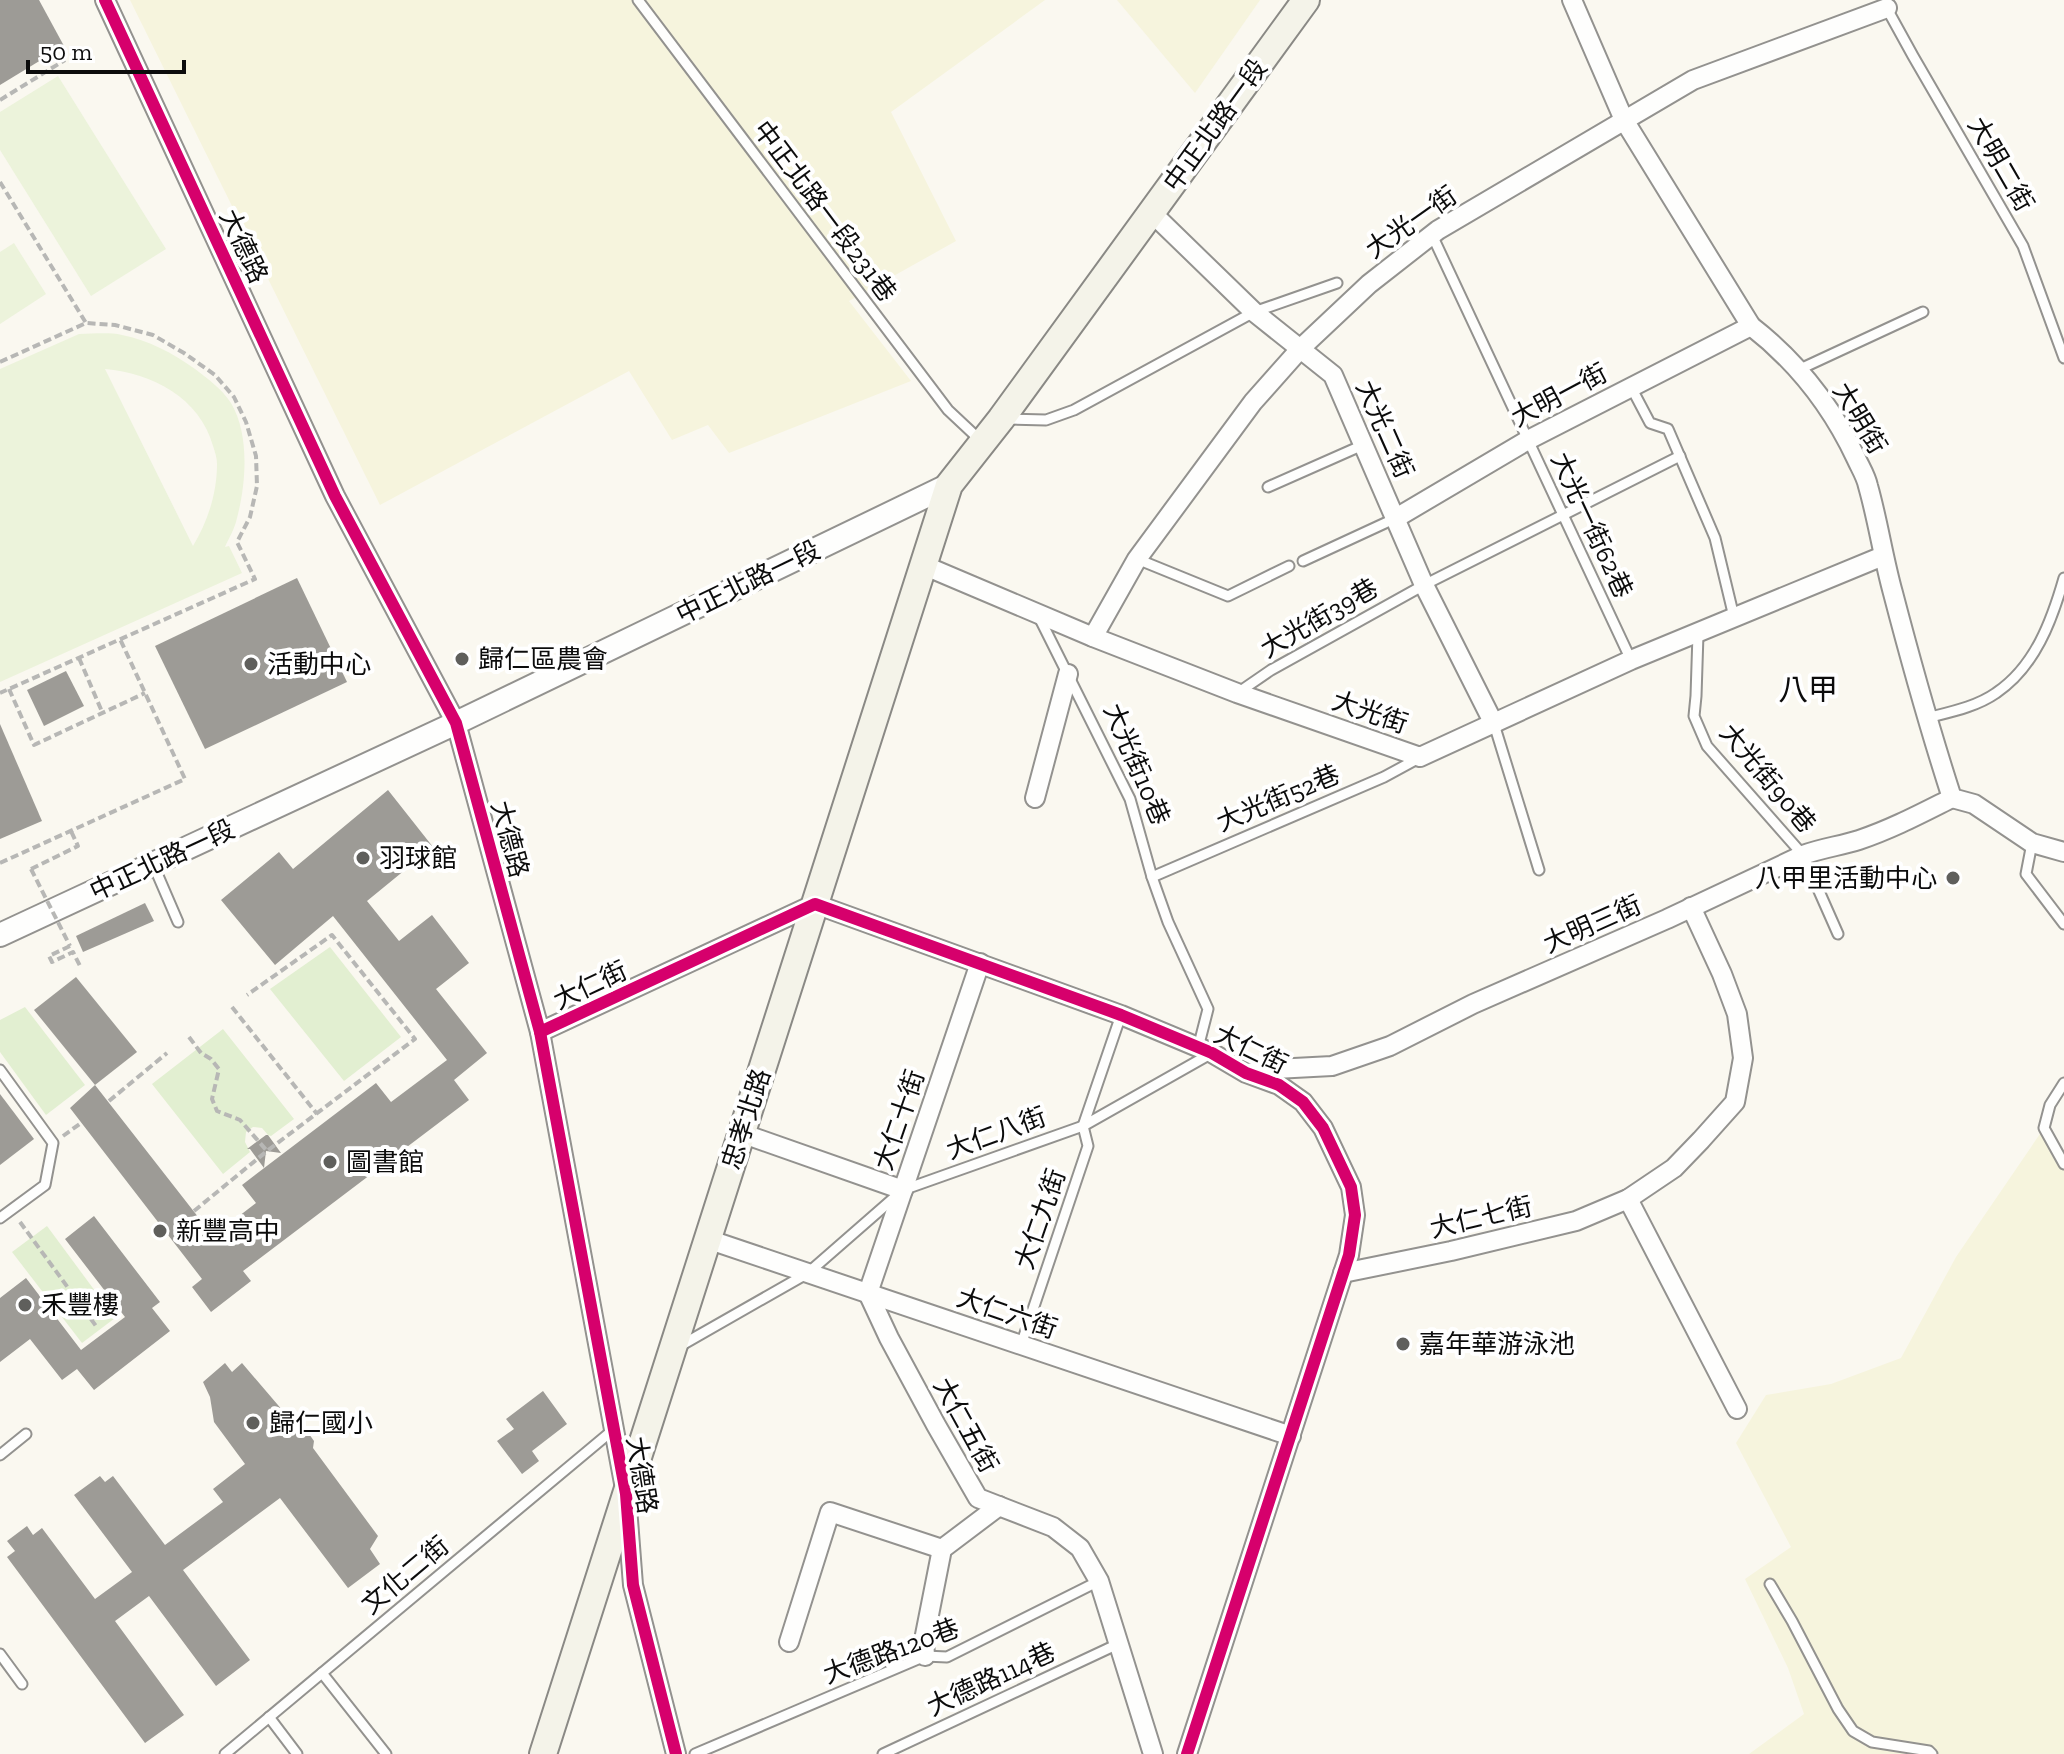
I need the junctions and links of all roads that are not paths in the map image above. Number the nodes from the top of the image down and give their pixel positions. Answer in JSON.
{"nodes":[{"id":1,"x":105,"y":0,"type":"edge"},
{"id":2,"x":638,"y":0,"type":"edge"},
{"id":3,"x":1306,"y":0,"type":"edge"},
{"id":4,"x":1572,"y":0,"type":"edge"},
{"id":5,"x":1886,"y":4,"type":"edge"},
{"id":6,"x":1624,"y":120,"type":"junction"},
{"id":7,"x":1151,"y":212,"type":"junction"},
{"id":8,"x":1432,"y":235,"type":"junction"},
{"id":9,"x":1337,"y":283,"type":"dead end"},
{"id":10,"x":1254,"y":312,"type":"junction"},
{"id":11,"x":1923,"y":312,"type":"dead end"},
{"id":12,"x":1751,"y":326,"type":"junction"},
{"id":13,"x":1301,"y":348,"type":"junction"},
{"id":14,"x":2064,"y":358,"type":"edge"},
{"id":15,"x":1798,"y":370,"type":"junction"},
{"id":16,"x":1631,"y":387,"type":"junction"},
{"id":17,"x":1001,"y":419,"type":"junction"},
{"id":18,"x":1528,"y":440,"type":"junction"},
{"id":19,"x":983,"y":443,"type":"junction"},
{"id":20,"x":1364,"y":444,"type":"junction"},
{"id":21,"x":1680,"y":456,"type":"junction"},
{"id":22,"x":949,"y":485,"type":"junction"},
{"id":23,"x":1268,"y":487,"type":"dead end"},
{"id":24,"x":1563,"y":515,"type":"junction"},
{"id":25,"x":1396,"y":518,"type":"junction"},
{"id":26,"x":1883,"y":556,"type":"junction"},
{"id":27,"x":1137,"y":559,"type":"junction"},
{"id":28,"x":1303,"y":561,"type":"dead end"},
{"id":29,"x":923,"y":565,"type":"junction"},
{"id":30,"x":1289,"y":566,"type":"dead end"},
{"id":31,"x":2064,"y":578,"type":"edge"},
{"id":32,"x":1424,"y":585,"type":"junction"},
{"id":33,"x":1037,"y":614,"type":"junction"},
{"id":34,"x":1734,"y":617,"type":"junction"},
{"id":35,"x":1698,"y":634,"type":"junction"},
{"id":36,"x":1093,"y":637,"type":"junction"},
{"id":37,"x":1631,"y":660,"type":"junction"},
{"id":38,"x":1068,"y":674,"type":"junction"},
{"id":39,"x":1237,"y":693,"type":"junction"},
{"id":40,"x":1927,"y":718,"type":"junction"},
{"id":41,"x":456,"y":723,"type":"junction"},
{"id":42,"x":1494,"y":724,"type":"junction"},
{"id":43,"x":1420,"y":757,"type":"junction"},
{"id":44,"x":1035,"y":798,"type":"dead end"},
{"id":45,"x":1952,"y":798,"type":"junction"},
{"id":46,"x":2032,"y":843,"type":"junction"},
{"id":47,"x":2064,"y":852,"type":"edge"},
{"id":48,"x":1803,"y":855,"type":"junction"},
{"id":49,"x":153,"y":864,"type":"junction"},
{"id":50,"x":1539,"y":870,"type":"dead end"},
{"id":51,"x":1152,"y":877,"type":"junction"},
{"id":52,"x":815,"y":904,"type":"junction"},
{"id":53,"x":1691,"y":907,"type":"junction"},
{"id":54,"x":178,"y":922,"type":"dead end"},
{"id":55,"x":2064,"y":924,"type":"edge"},
{"id":56,"x":1838,"y":934,"type":"dead end"},
{"id":57,"x":0,"y":935,"type":"edge"},
{"id":58,"x":980,"y":963,"type":"junction"},
{"id":59,"x":1121,"y":1015,"type":"junction"},
{"id":60,"x":540,"y":1032,"type":"junction"},
{"id":61,"x":1205,"y":1051,"type":"junction"},
{"id":62,"x":0,"y":1070,"type":"edge"},
{"id":63,"x":1246,"y":1073,"type":"junction"},
{"id":64,"x":2064,"y":1083,"type":"edge"},
{"id":65,"x":1083,"y":1126,"type":"junction"},
{"id":66,"x":741,"y":1133,"type":"junction"},
{"id":67,"x":2064,"y":1164,"type":"edge"},
{"id":68,"x":903,"y":1190,"type":"junction"},
{"id":69,"x":1628,"y":1199,"type":"junction"},
{"id":70,"x":0,"y":1218,"type":"edge"},
{"id":71,"x":707,"y":1239,"type":"junction"},
{"id":72,"x":808,"y":1273,"type":"junction"},
{"id":73,"x":1343,"y":1273,"type":"junction"},
{"id":74,"x":868,"y":1293,"type":"junction"},
{"id":75,"x":1021,"y":1345,"type":"junction"},
{"id":76,"x":674,"y":1349,"type":"junction"},
{"id":77,"x":1737,"y":1409,"type":"dead end"},
{"id":78,"x":613,"y":1430,"type":"junction"},
{"id":79,"x":26,"y":1434,"type":"dead end"},
{"id":80,"x":1291,"y":1436,"type":"junction"},
{"id":81,"x":0,"y":1455,"type":"edge"},
{"id":82,"x":626,"y":1494,"type":"junction"},
{"id":83,"x":999,"y":1506,"type":"junction"},
{"id":84,"x":942,"y":1549,"type":"junction"},
{"id":85,"x":1099,"y":1581,"type":"junction"},
{"id":86,"x":1770,"y":1584,"type":"dead end"},
{"id":87,"x":789,"y":1642,"type":"dead end"},
{"id":88,"x":1118,"y":1644,"type":"junction"},
{"id":89,"x":0,"y":1654,"type":"edge"},
{"id":90,"x":925,"y":1656,"type":"junction"},
{"id":91,"x":322,"y":1673,"type":"junction"},
{"id":92,"x":22,"y":1684,"type":"dead end"},
{"id":93,"x":269,"y":1717,"type":"junction"},
{"id":94,"x":225,"y":1754,"type":"edge"},
{"id":95,"x":297,"y":1754,"type":"edge"},
{"id":96,"x":386,"y":1754,"type":"edge"},
{"id":97,"x":543,"y":1754,"type":"edge"},
{"id":98,"x":676,"y":1754,"type":"edge"},
{"id":99,"x":695,"y":1754,"type":"edge"},
{"id":100,"x":883,"y":1754,"type":"edge"},
{"id":101,"x":1153,"y":1754,"type":"edge"},
{"id":102,"x":1187,"y":1754,"type":"edge"},
{"id":103,"x":1932,"y":1754,"type":"edge"}],
"edges":[{"from":1,"to":41,"type":"street","name":"大德路"},
{"from":2,"to":19,"type":"lane","name":"中正北路一段231巷"},
{"from":3,"to":7,"type":"main road","name":"中正北路一段"},
{"from":4,"to":6,"type":"street","name":"大明街"},
{"from":5,"to":6,"type":"street","name":"大光一街"},
{"from":5,"to":14,"type":"lane","name":"大明二街"},
{"from":6,"to":8,"type":"street","name":"大光一街"},
{"from":6,"to":12,"type":"street","name":"大明街"},
{"from":7,"to":10,"type":"street","name":"大光二街"},
{"from":7,"to":17,"type":"main road","name":"中正北路一段"},
{"from":8,"to":13,"type":"street","name":"大光一街"},
{"from":8,"to":18,"type":"lane","name":"大光一街62巷"},
{"from":9,"to":10,"type":"lane"},
{"from":10,"to":13,"type":"street","name":"大光二街"},
{"from":10,"to":17,"type":"lane"},
{"from":11,"to":15,"type":"lane"},
{"from":12,"to":15,"type":"street","name":"大明街"},
{"from":12,"to":16,"type":"street","name":"大明一街"},
{"from":13,"to":20,"type":"street","name":"大光二街"},
{"from":13,"to":27,"type":"street","name":"大光一街"},
{"from":15,"to":26,"type":"street","name":"大明街"},
{"from":16,"to":18,"type":"street","name":"大明一街"},
{"from":16,"to":21,"type":"lane"},
{"from":17,"to":19,"type":"main road","name":"中正北路一段"},
{"from":18,"to":24,"type":"lane","name":"大光一街62巷"},
{"from":18,"to":25,"type":"street","name":"大明一街"},
{"from":19,"to":22,"type":"main road","name":"中正北路一段"},
{"from":20,"to":23,"type":"lane"},
{"from":20,"to":25,"type":"street","name":"大光二街"},
{"from":21,"to":24,"type":"lane","name":"大光街39巷"},
{"from":21,"to":34,"type":"lane"},
{"from":22,"to":29,"type":"main road","name":"忠孝北路"},
{"from":22,"to":41,"type":"street","name":"中正北路一段"},
{"from":24,"to":32,"type":"lane","name":"大光街39巷"},
{"from":24,"to":37,"type":"lane","name":"大光一街62巷"},
{"from":25,"to":28,"type":"lane"},
{"from":25,"to":32,"type":"street","name":"大光二街"},
{"from":26,"to":34,"type":"street","name":"大光街"},
{"from":26,"to":40,"type":"street","name":"大明街"},
{"from":27,"to":30,"type":"lane"},
{"from":27,"to":36,"type":"street","name":"大光一街"},
{"from":29,"to":33,"type":"street","name":"大光街"},
{"from":29,"to":52,"type":"main road","name":"忠孝北路"},
{"from":31,"to":40,"type":"lane"},
{"from":32,"to":39,"type":"lane","name":"大光街39巷"},
{"from":32,"to":42,"type":"street","name":"大光二街"},
{"from":33,"to":36,"type":"street","name":"大光街"},
{"from":33,"to":38,"type":"lane","name":"大光街10巷"},
{"from":34,"to":35,"type":"street","name":"大光街"},
{"from":35,"to":37,"type":"street","name":"大光街"},
{"from":35,"to":48,"type":"lane","name":"大光街90巷"},
{"from":36,"to":39,"type":"street","name":"大光街"},
{"from":37,"to":42,"type":"street","name":"大光街"},
{"from":38,"to":44,"type":"street","name":"大光街10巷"},
{"from":38,"to":51,"type":"lane","name":"大光街10巷"},
{"from":39,"to":43,"type":"street","name":"大光街"},
{"from":40,"to":45,"type":"street","name":"大明街"},
{"from":41,"to":49,"type":"street","name":"中正北路一段"},
{"from":41,"to":60,"type":"street","name":"大德路"},
{"from":42,"to":43,"type":"street","name":"大光街"},
{"from":42,"to":50,"type":"lane"},
{"from":43,"to":51,"type":"lane","name":"大光街52巷"},
{"from":45,"to":46,"type":"street"},
{"from":45,"to":48,"type":"street","name":"大明三街"},
{"from":46,"to":47,"type":"street"},
{"from":46,"to":55,"type":"lane"},
{"from":48,"to":53,"type":"street","name":"大明三街"},
{"from":48,"to":56,"type":"lane","name":"大光街90巷"},
{"from":49,"to":54,"type":"lane"},
{"from":49,"to":57,"type":"street","name":"中正北路一段"},
{"from":51,"to":61,"type":"lane","name":"大光街10巷"},
{"from":52,"to":58,"type":"street","name":"大仁街"},
{"from":52,"to":60,"type":"street","name":"大仁街"},
{"from":52,"to":66,"type":"main road","name":"忠孝北路"},
{"from":53,"to":63,"type":"street","name":"大明三街"},
{"from":53,"to":69,"type":"street","name":"大仁七街"},
{"from":58,"to":59,"type":"street","name":"大仁街"},
{"from":58,"to":68,"type":"street","name":"大仁十街"},
{"from":59,"to":61,"type":"street","name":"大仁街"},
{"from":59,"to":65,"type":"lane","name":"大仁九街"},
{"from":60,"to":78,"type":"street","name":"大德路"},
{"from":61,"to":63,"type":"street","name":"大仁街"},
{"from":61,"to":65,"type":"lane","name":"大仁八街"},
{"from":62,"to":70,"type":"lane"},
{"from":63,"to":73,"type":"street","name":"大仁街"},
{"from":64,"to":67,"type":"lane"},
{"from":65,"to":68,"type":"lane","name":"大仁八街"},
{"from":65,"to":75,"type":"lane","name":"大仁九街"},
{"from":66,"to":68,"type":"street"},
{"from":66,"to":71,"type":"main road","name":"忠孝北路"},
{"from":68,"to":72,"type":"lane","name":"大仁八街"},
{"from":68,"to":74,"type":"street","name":"大仁十街"},
{"from":69,"to":73,"type":"street","name":"大仁七街"},
{"from":69,"to":77,"type":"street"},
{"from":71,"to":72,"type":"street","name":"大仁六街"},
{"from":71,"to":76,"type":"main road","name":"忠孝北路"},
{"from":72,"to":74,"type":"street","name":"大仁六街"},
{"from":72,"to":76,"type":"lane","name":"大仁八街"},
{"from":73,"to":80,"type":"street","name":"大仁街"},
{"from":74,"to":75,"type":"street","name":"大仁六街"},
{"from":74,"to":83,"type":"street","name":"大仁五街"},
{"from":75,"to":80,"type":"street","name":"大仁六街"},
{"from":76,"to":82,"type":"main road","name":"忠孝北路"},
{"from":78,"to":82,"type":"street","name":"大德路"},
{"from":78,"to":91,"type":"lane","name":"文化二街"},
{"from":79,"to":81,"type":"lane"},
{"from":80,"to":102,"type":"street","name":"大仁街"},
{"from":82,"to":97,"type":"main road","name":"忠孝北路"},
{"from":82,"to":98,"type":"street","name":"大德路"},
{"from":83,"to":84,"type":"street"},
{"from":83,"to":85,"type":"street","name":"大仁五街"},
{"from":84,"to":87,"type":"street"},
{"from":84,"to":90,"type":"street"},
{"from":85,"to":88,"type":"street","name":"大仁五街"},
{"from":85,"to":90,"type":"lane","name":"大德路120巷"},
{"from":86,"to":103,"type":"lane"},
{"from":88,"to":100,"type":"lane","name":"大德路114巷"},
{"from":88,"to":101,"type":"street","name":"大仁五街"},
{"from":89,"to":92,"type":"lane"},
{"from":90,"to":99,"type":"lane","name":"大德路120巷"},
{"from":91,"to":93,"type":"lane","name":"文化二街"},
{"from":91,"to":96,"type":"lane"},
{"from":93,"to":94,"type":"lane","name":"文化二街"},
{"from":93,"to":95,"type":"lane"}]}
